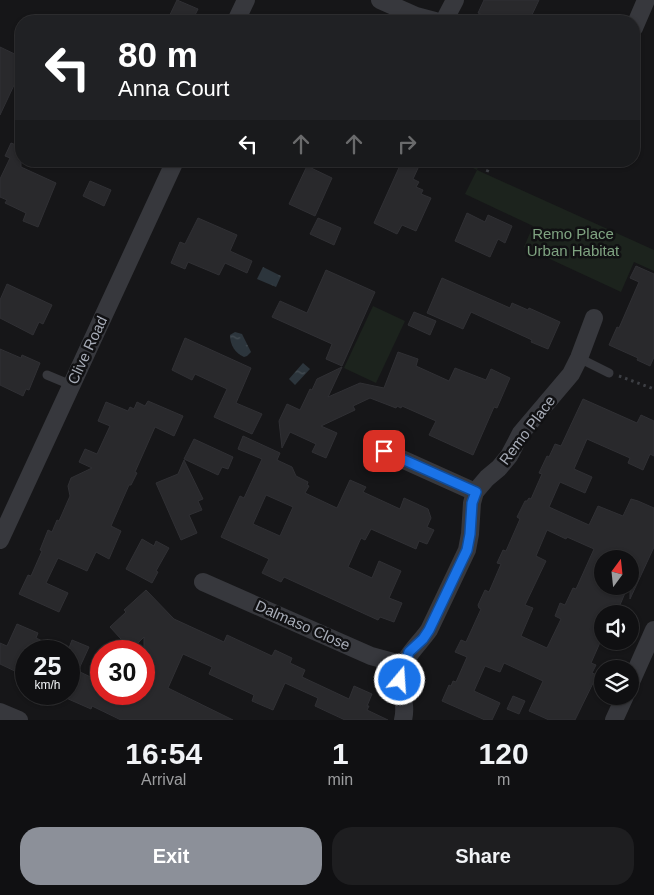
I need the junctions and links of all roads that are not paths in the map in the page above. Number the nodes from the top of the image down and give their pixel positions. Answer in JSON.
{"nodes":[{"id":1,"x":246,"y":0,"type":"edge"},
{"id":2,"x":380,"y":0,"type":"edge"},
{"id":3,"x":454,"y":0,"type":"edge"},
{"id":4,"x":646,"y":0,"type":"edge"},
{"id":5,"x":239,"y":15,"type":"edge"},
{"id":6,"x":414,"y":15,"type":"edge"},
{"id":7,"x":447,"y":15,"type":"edge"},
{"id":8,"x":640,"y":15,"type":"edge"},
{"id":9,"x":172,"y":167,"type":"edge"},
{"id":10,"x":594,"y":318,"type":"dead end"},
{"id":11,"x":579,"y":358,"type":"junction"},
{"id":12,"x":610,"y":373,"type":"road end"},
{"id":13,"x":47,"y":375,"type":"dead end"},
{"id":14,"x":71,"y":385,"type":"junction"},
{"id":15,"x":384,"y":451,"type":"dead end"},
{"id":16,"x":476,"y":492,"type":"junction"},
{"id":17,"x":0,"y":540,"type":"edge"},
{"id":18,"x":203,"y":582,"type":"dead end"},
{"id":19,"x":654,"y":630,"type":"edge"},
{"id":20,"x":639,"y":664,"type":"edge"},
{"id":21,"x":404,"y":665,"type":"junction"},
{"id":22,"x":621,"y":705,"type":"edge"},
{"id":23,"x":0,"y":712,"type":"edge"},
{"id":24,"x":19,"y":720,"type":"edge"},
{"id":25,"x":403,"y":720,"type":"edge"},
{"id":26,"x":614,"y":720,"type":"edge"}],
"edges":[{"from":1,"to":5,"type":"street"},
{"from":2,"to":6,"type":"street"},
{"from":3,"to":7,"type":"street"},
{"from":4,"to":8,"type":"street"},
{"from":9,"to":14,"type":"street","name":"Clive Road"},
{"from":10,"to":11,"type":"street","name":"Remo Place"},
{"from":11,"to":12,"type":"lane"},
{"from":11,"to":16,"type":"street","name":"Remo Place"},
{"from":13,"to":14,"type":"lane"},
{"from":14,"to":17,"type":"street","name":"Clive Road"},
{"from":15,"to":16,"type":"street"},
{"from":16,"to":21,"type":"street"},
{"from":18,"to":21,"type":"street","name":"Dalmaso Close"},
{"from":19,"to":20,"type":"street"},
{"from":21,"to":25,"type":"street"},
{"from":22,"to":26,"type":"street"},
{"from":23,"to":24,"type":"street"}]}
